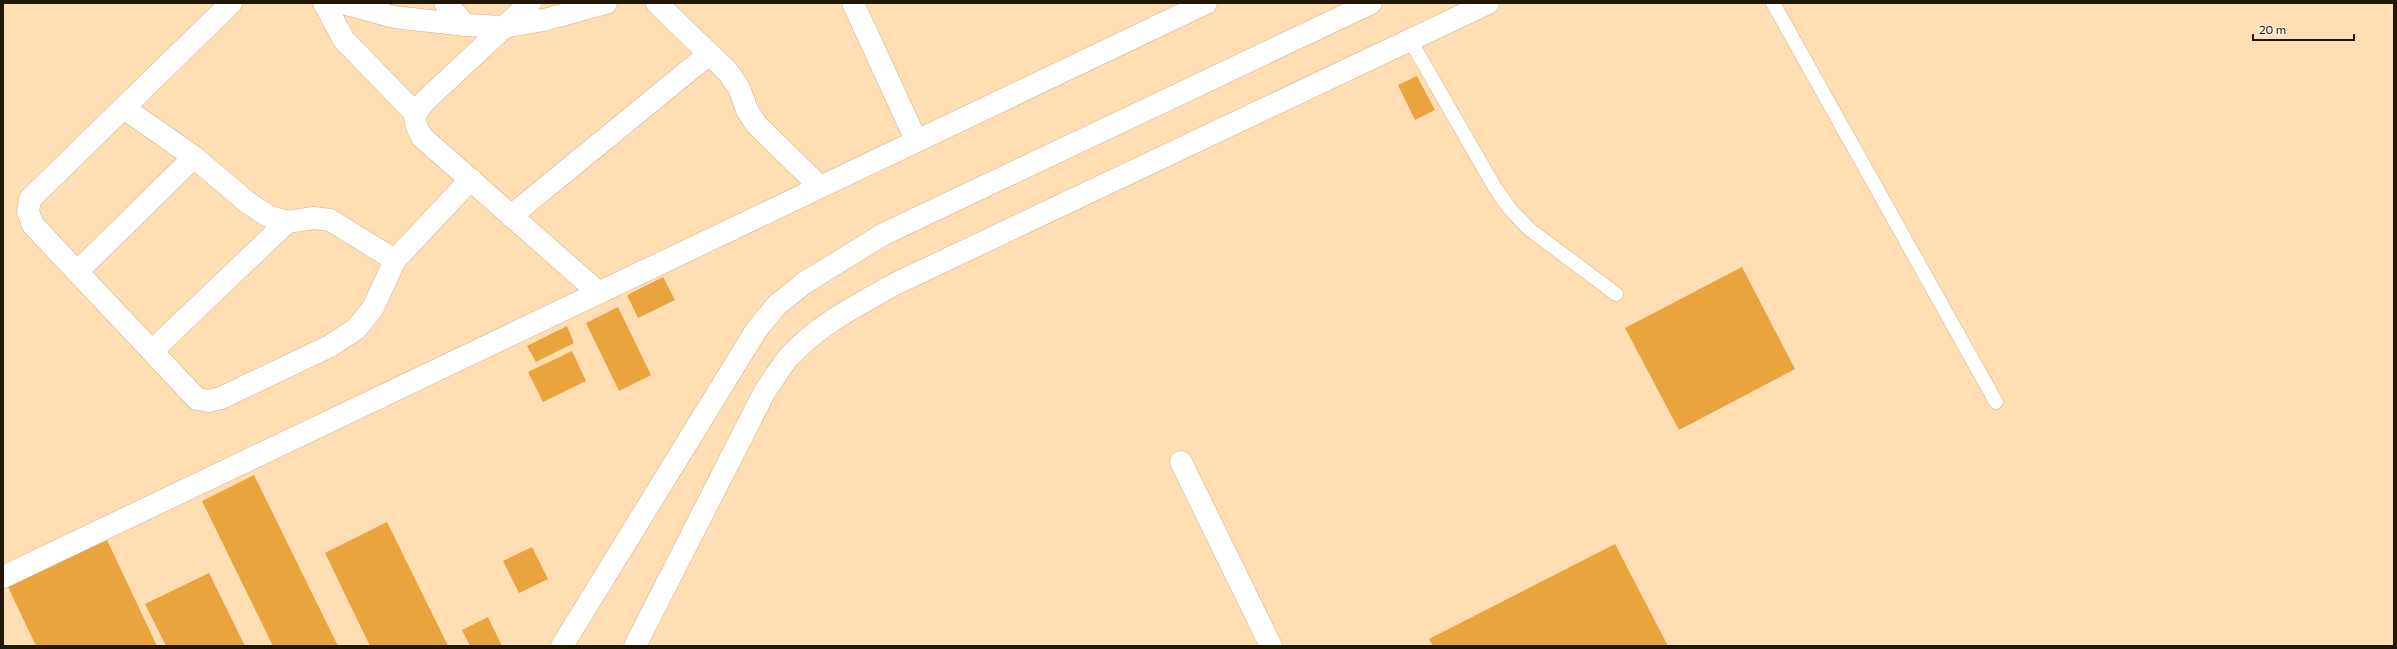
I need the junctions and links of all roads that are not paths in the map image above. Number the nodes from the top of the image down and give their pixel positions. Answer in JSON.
{"nodes":[{"id":1,"x":231,"y":3,"type":"edge"},
{"id":2,"x":324,"y":3,"type":"edge"},
{"id":3,"x":342,"y":3,"type":"edge"},
{"id":4,"x":445,"y":3,"type":"edge"},
{"id":5,"x":530,"y":3,"type":"edge"},
{"id":6,"x":606,"y":3,"type":"edge"},
{"id":7,"x":657,"y":3,"type":"edge"},
{"id":8,"x":853,"y":3,"type":"edge"},
{"id":9,"x":1206,"y":3,"type":"edge"},
{"id":10,"x":1371,"y":3,"type":"edge"},
{"id":11,"x":1488,"y":3,"type":"edge"},
{"id":12,"x":1773,"y":3,"type":"edge"},
{"id":13,"x":466,"y":26,"type":"junction"},
{"id":14,"x":503,"y":27,"type":"junction"},
{"id":15,"x":1410,"y":40,"type":"junction"},
{"id":16,"x":709,"y":54,"type":"junction"},
{"id":17,"x":124,"y":108,"type":"junction"},
{"id":18,"x":416,"y":113,"type":"junction"},
{"id":19,"x":916,"y":140,"type":"junction"},
{"id":20,"x":194,"y":157,"type":"junction"},
{"id":21,"x":470,"y":179,"type":"junction"},
{"id":22,"x":820,"y":187,"type":"junction"},
{"id":23,"x":511,"y":216,"type":"junction"},
{"id":24,"x":287,"y":222,"type":"junction"},
{"id":25,"x":394,"y":260,"type":"junction"},
{"id":26,"x":78,"y":272,"type":"junction"},
{"id":27,"x":599,"y":293,"type":"junction"},
{"id":28,"x":1616,"y":294,"type":"dead end"},
{"id":29,"x":152,"y":351,"type":"junction"},
{"id":30,"x":1996,"y":402,"type":"dead end"},
{"id":31,"x":1181,"y":462,"type":"dead end"},
{"id":32,"x":3,"y":577,"type":"edge"},
{"id":33,"x":562,"y":646,"type":"edge"},
{"id":34,"x":635,"y":646,"type":"edge"},
{"id":35,"x":1271,"y":646,"type":"edge"}],
"edges":[{"from":1,"to":17,"type":"street"},
{"from":2,"to":18,"type":"street"},
{"from":3,"to":13,"type":"street"},
{"from":4,"to":13,"type":"street"},
{"from":5,"to":14,"type":"street"},
{"from":6,"to":14,"type":"street"},
{"from":7,"to":16,"type":"street"},
{"from":8,"to":19,"type":"street"},
{"from":9,"to":19,"type":"street"},
{"from":10,"to":33,"type":"street"},
{"from":11,"to":15,"type":"street"},
{"from":12,"to":30,"type":"lane"},
{"from":13,"to":14,"type":"street"},
{"from":14,"to":18,"type":"street"},
{"from":15,"to":28,"type":"lane"},
{"from":15,"to":34,"type":"street"},
{"from":16,"to":22,"type":"street"},
{"from":16,"to":23,"type":"street"},
{"from":17,"to":20,"type":"street"},
{"from":17,"to":26,"type":"street"},
{"from":18,"to":21,"type":"street"},
{"from":19,"to":22,"type":"street"},
{"from":20,"to":24,"type":"street"},
{"from":20,"to":26,"type":"street"},
{"from":21,"to":23,"type":"street"},
{"from":21,"to":25,"type":"street"},
{"from":22,"to":27,"type":"street"},
{"from":23,"to":27,"type":"street"},
{"from":24,"to":25,"type":"street"},
{"from":24,"to":29,"type":"street"},
{"from":25,"to":29,"type":"street"},
{"from":26,"to":29,"type":"street"},
{"from":27,"to":32,"type":"street"},
{"from":31,"to":35,"type":"street"}]}
